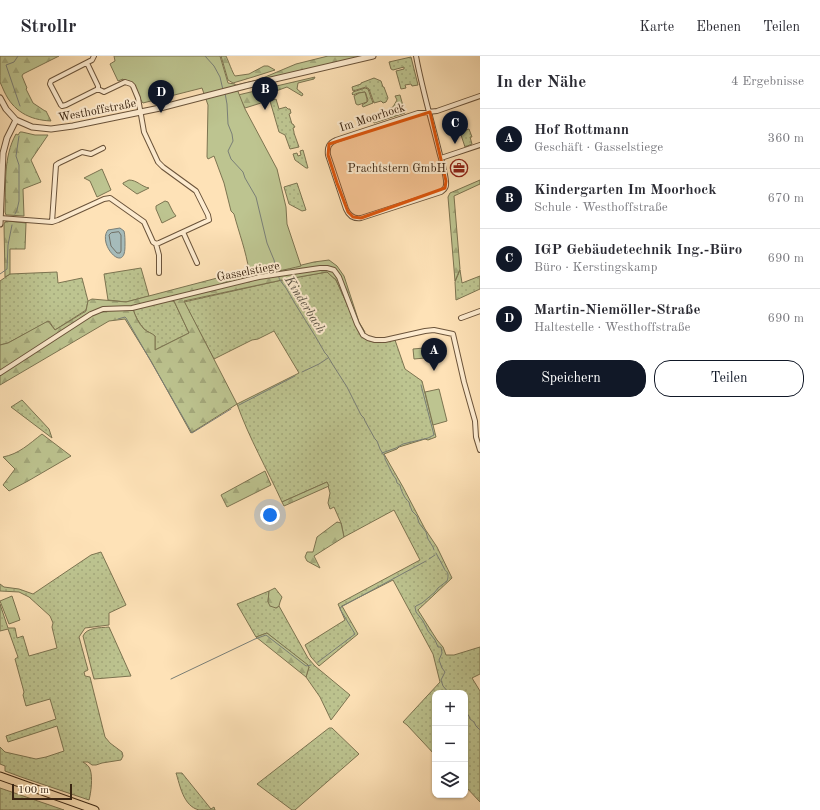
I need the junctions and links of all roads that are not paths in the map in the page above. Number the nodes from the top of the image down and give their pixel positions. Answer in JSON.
{"nodes":[{"id":1,"x":94,"y":56,"type":"edge"},
{"id":2,"x":373,"y":56,"type":"edge"},
{"id":3,"x":416,"y":56,"type":"edge"},
{"id":4,"x":87,"y":63,"type":"junction"},
{"id":5,"x":98,"y":89,"type":"junction"},
{"id":6,"x":480,"y":96,"type":"edge"},
{"id":7,"x":0,"y":98,"type":"edge"},
{"id":8,"x":141,"y":112,"type":"junction"},
{"id":9,"x":430,"y":112,"type":"junction"},
{"id":10,"x":16,"y":120,"type":"junction"},
{"id":11,"x":480,"y":145,"type":"edge"},
{"id":12,"x":103,"y":148,"type":"dead end"},
{"id":13,"x":441,"y":158,"type":"junction"},
{"id":14,"x":0,"y":218,"type":"edge"},
{"id":15,"x":52,"y":222,"type":"junction"},
{"id":16,"x":0,"y":224,"type":"edge"},
{"id":17,"x":183,"y":232,"type":"junction"},
{"id":18,"x":156,"y":244,"type":"junction"},
{"id":19,"x":197,"y":263,"type":"dead end"},
{"id":20,"x":159,"y":273,"type":"dead end"},
{"id":21,"x":480,"y":311,"type":"edge"},
{"id":22,"x":461,"y":318,"type":"dead end"},
{"id":23,"x":0,"y":373,"type":"edge"},
{"id":24,"x":478,"y":432,"type":"edge"},
{"id":25,"x":480,"y":450,"type":"edge"},
{"id":26,"x":0,"y":776,"type":"edge"},
{"id":27,"x":0,"y":781,"type":"edge"},
{"id":28,"x":83,"y":810,"type":"edge"},
{"id":29,"x":95,"y":810,"type":"edge"}],
"edges":[{"from":1,"to":4,"type":"street"},
{"from":2,"to":8,"type":"street","name":"Westhoffstraße"},
{"from":3,"to":9,"type":"street"},
{"from":4,"to":5,"type":"street"},
{"from":4,"to":5,"type":"street"},
{"from":5,"to":8,"type":"street"},
{"from":6,"to":9,"type":"street"},
{"from":7,"to":10,"type":"street","name":"Westhoffstraße"},
{"from":8,"to":10,"type":"street","name":"Westhoffstraße"},
{"from":8,"to":17,"type":"street"},
{"from":9,"to":13,"type":"street"},
{"from":9,"to":13,"type":"street","name":"Im Moorhock"},
{"from":10,"to":14,"type":"street"},
{"from":11,"to":13,"type":"street"},
{"from":12,"to":15,"type":"street"},
{"from":14,"to":15,"type":"street"},
{"from":14,"to":16,"type":"street"},
{"from":15,"to":18,"type":"street"},
{"from":17,"to":18,"type":"street"},
{"from":17,"to":19,"type":"street"},
{"from":18,"to":20,"type":"street"},
{"from":21,"to":22,"type":"street"},
{"from":23,"to":24,"type":"street","name":"Gasselstiege"},
{"from":24,"to":25,"type":"street","name":"Gasselstiege"},
{"from":26,"to":29,"type":"main road"},
{"from":27,"to":28,"type":"main road"}]}
